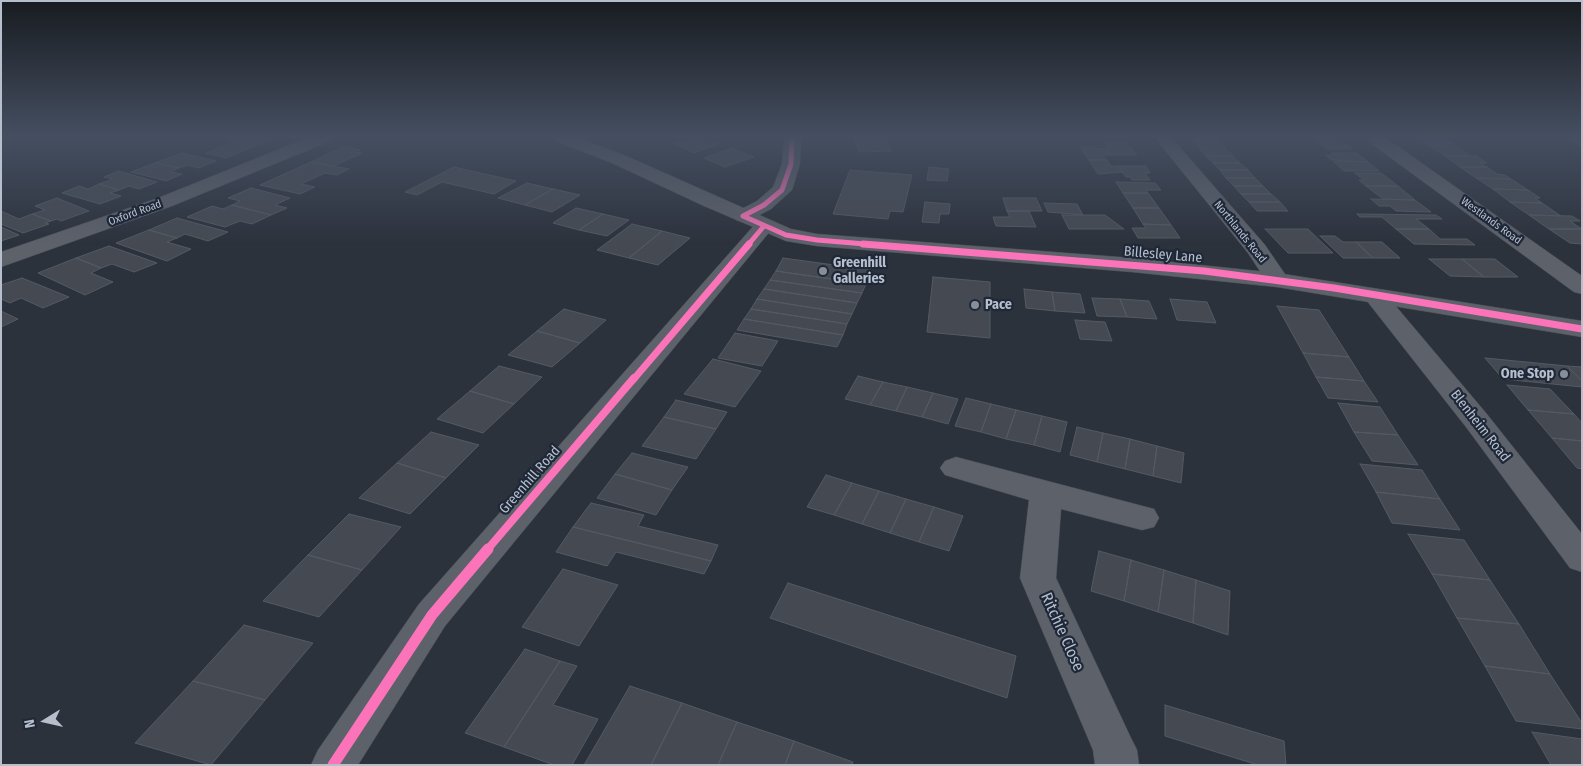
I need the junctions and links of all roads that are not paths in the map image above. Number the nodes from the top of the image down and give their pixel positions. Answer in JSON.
{"nodes":[{"id":1,"x":234,"y":174,"type":"edge"},
{"id":2,"x":651,"y":174,"type":"edge"},
{"id":3,"x":788,"y":174,"type":"edge"},
{"id":4,"x":1193,"y":174,"type":"edge"},
{"id":5,"x":1425,"y":174,"type":"edge"},
{"id":6,"x":754,"y":221,"type":"junction"},
{"id":7,"x":1,"y":260,"type":"edge"},
{"id":8,"x":1278,"y":280,"type":"junction"},
{"id":9,"x":1582,"y":287,"type":"edge"},
{"id":10,"x":1375,"y":296,"type":"junction"},
{"id":11,"x":1582,"y":329,"type":"edge"},
{"id":12,"x":956,"y":468,"type":"dead end"},
{"id":13,"x":1046,"y":494,"type":"junction"},
{"id":14,"x":1142,"y":518,"type":"dead end"},
{"id":15,"x":1582,"y":559,"type":"edge"},
{"id":16,"x":333,"y":765,"type":"edge"},
{"id":17,"x":1117,"y":765,"type":"edge"}],
"edges":[{"from":1,"to":7,"type":"street","name":"Oxford Road"},
{"from":2,"to":6,"type":"street","name":"Billesley Lane"},
{"from":3,"to":6,"type":"street"},
{"from":4,"to":8,"type":"street","name":"Northlands Road"},
{"from":5,"to":9,"type":"street","name":"Westlands Road"},
{"from":6,"to":8,"type":"street","name":"Billesley Lane"},
{"from":6,"to":16,"type":"street","name":"Greenhill Road"},
{"from":8,"to":10,"type":"street","name":"Billesley Lane"},
{"from":10,"to":11,"type":"street","name":"Billesley Lane"},
{"from":10,"to":15,"type":"street","name":"Blenheim Road"},
{"from":12,"to":13,"type":"street"},
{"from":13,"to":14,"type":"street"},
{"from":13,"to":17,"type":"street","name":"Ritchie Close"}]}
